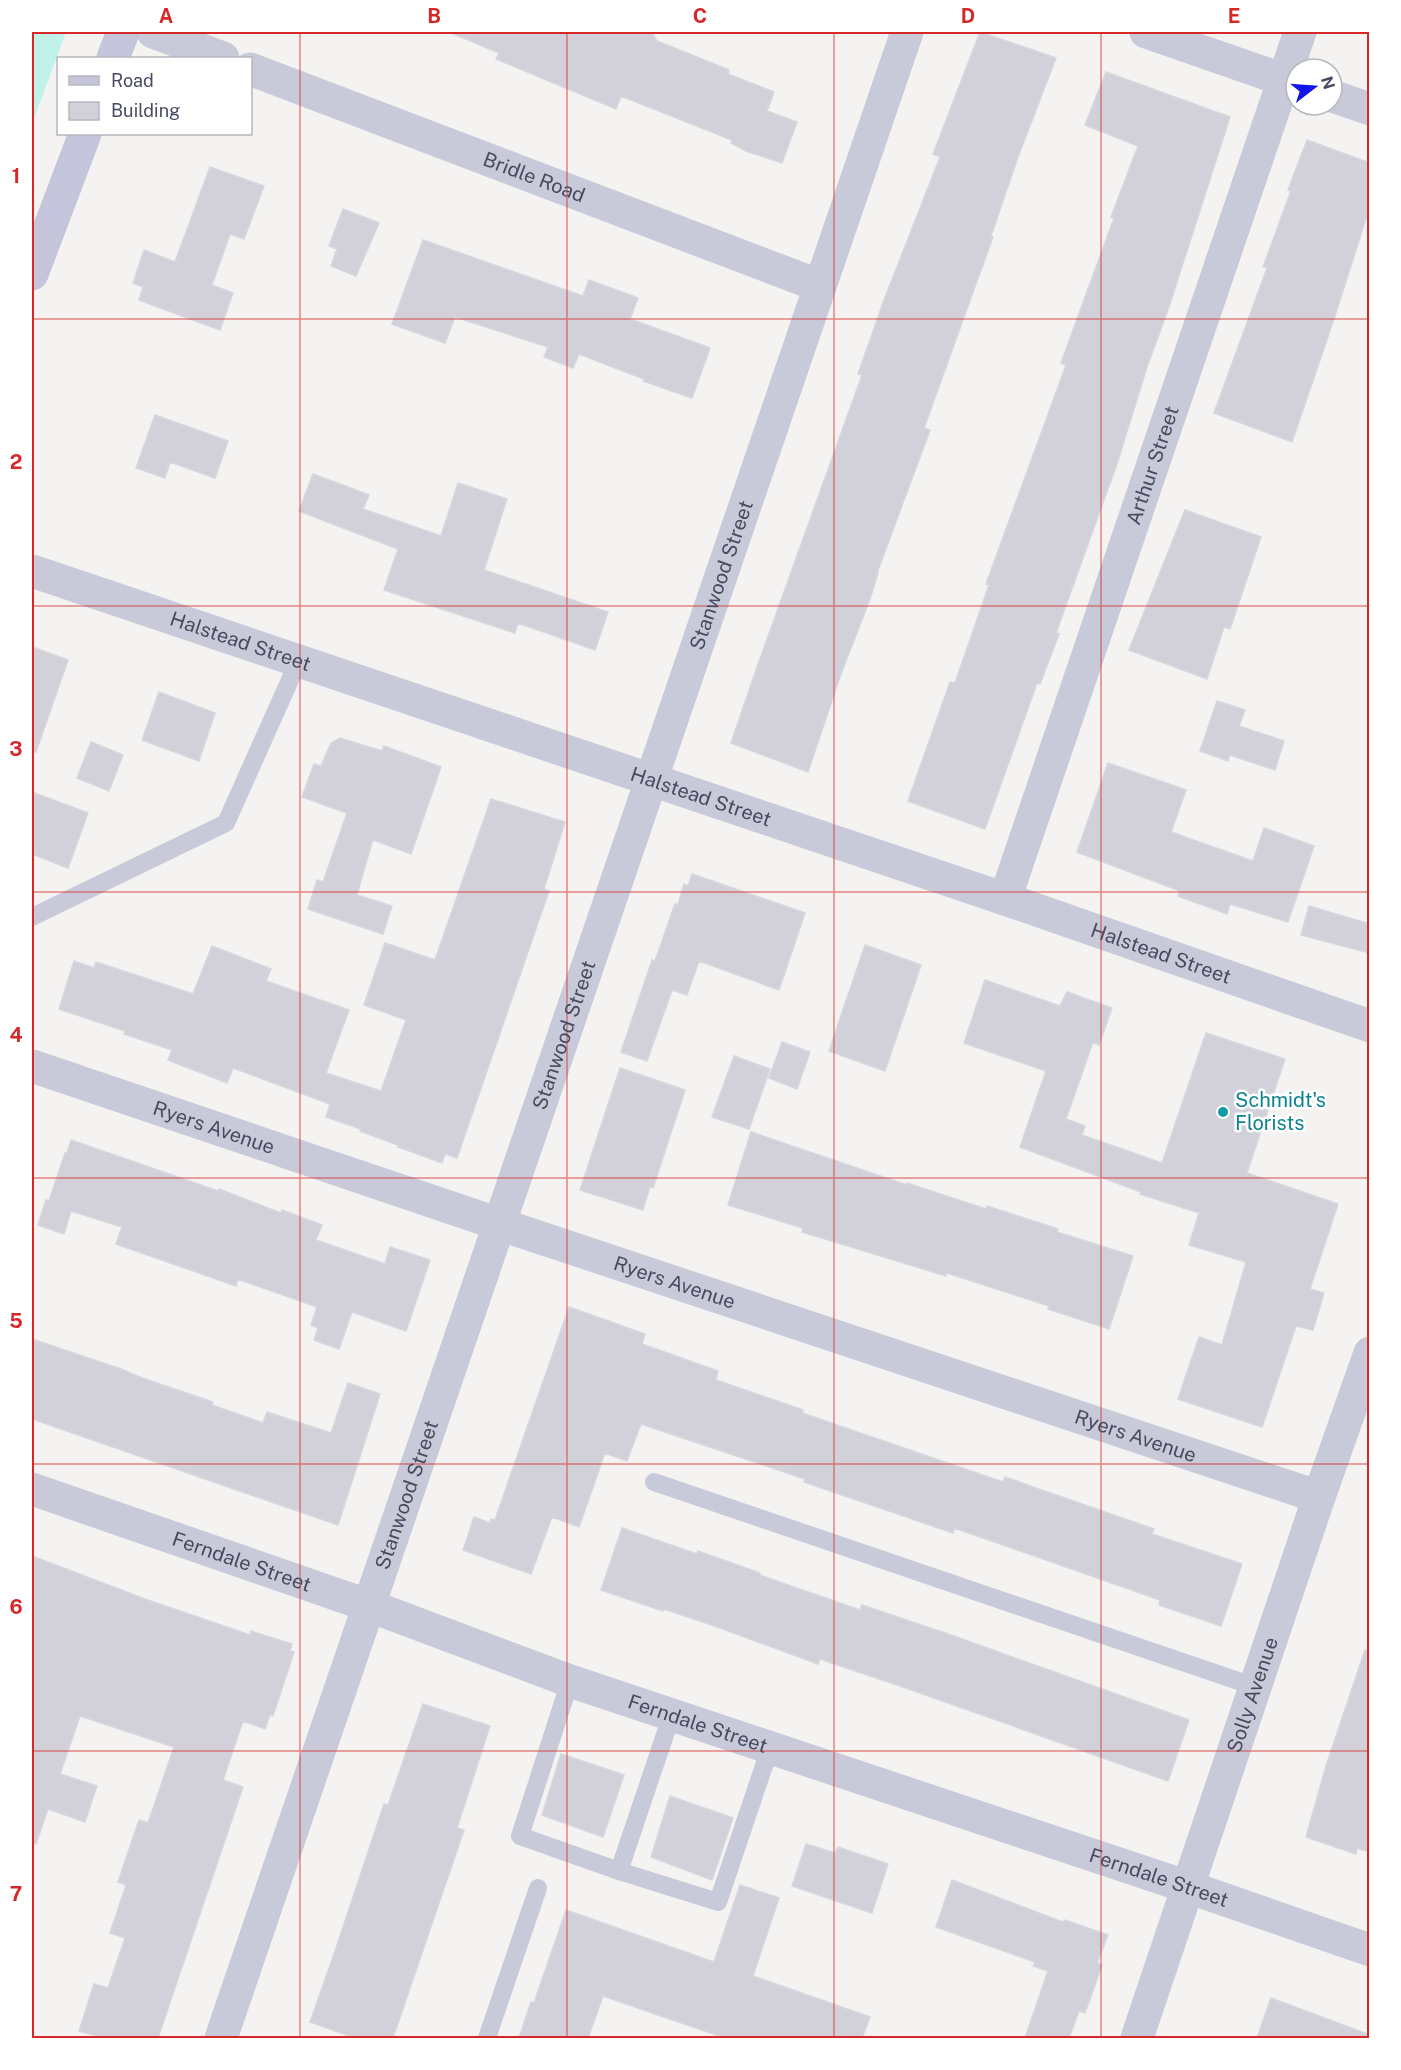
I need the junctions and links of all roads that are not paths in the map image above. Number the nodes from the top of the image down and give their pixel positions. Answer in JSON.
{"nodes":[{"id":1,"x":123,"y":32,"type":"edge"},
{"id":2,"x":153,"y":32,"type":"edge"},
{"id":3,"x":907,"y":32,"type":"edge"},
{"id":4,"x":1146,"y":32,"type":"edge"},
{"id":5,"x":1300,"y":32,"type":"edge"},
{"id":6,"x":113,"y":57,"type":"edge"},
{"id":7,"x":220,"y":57,"type":"edge"},
{"id":8,"x":1295,"y":57,"type":"edge"},
{"id":9,"x":252,"y":70,"type":"edge"},
{"id":10,"x":1284,"y":80,"type":"edge"},
{"id":11,"x":1284,"y":99,"type":"edge"},
{"id":12,"x":1344,"y":100,"type":"edge"},
{"id":13,"x":1370,"y":109,"type":"edge"},
{"id":14,"x":85,"y":135,"type":"edge"},
{"id":15,"x":32,"y":274,"type":"edge"},
{"id":16,"x":820,"y":286,"type":"junction"},
{"id":17,"x":32,"y":572,"type":"edge"},
{"id":18,"x":298,"y":662,"type":"junction"},
{"id":19,"x":651,"y":781,"type":"junction"},
{"id":20,"x":1005,"y":899,"type":"junction"},
{"id":21,"x":32,"y":917,"type":"edge"},
{"id":22,"x":1370,"y":1026,"type":"edge"},
{"id":23,"x":32,"y":1066,"type":"edge"},
{"id":24,"x":499,"y":1224,"type":"junction"},
{"id":25,"x":1370,"y":1353,"type":"edge"},
{"id":26,"x":654,"y":1482,"type":"dead end"},
{"id":27,"x":32,"y":1490,"type":"edge"},
{"id":28,"x":1319,"y":1497,"type":"junction"},
{"id":29,"x":370,"y":1606,"type":"junction"},
{"id":30,"x":570,"y":1681,"type":"junction"},
{"id":31,"x":1256,"y":1687,"type":"junction"},
{"id":32,"x":672,"y":1714,"type":"junction"},
{"id":33,"x":770,"y":1748,"type":"junction"},
{"id":34,"x":619,"y":1871,"type":"junction"},
{"id":35,"x":1188,"y":1887,"type":"junction"},
{"id":36,"x":538,"y":1888,"type":"dead end"},
{"id":37,"x":1370,"y":1950,"type":"edge"},
{"id":38,"x":221,"y":2038,"type":"edge"},
{"id":39,"x":487,"y":2038,"type":"edge"},
{"id":40,"x":1137,"y":2038,"type":"edge"}],
"edges":[{"from":1,"to":6,"type":"main road"},
{"from":2,"to":7,"type":"street"},
{"from":3,"to":16,"type":"street","name":"Stanwood Street"},
{"from":4,"to":10,"type":"street"},
{"from":5,"to":8,"type":"street","name":"Arthur Street"},
{"from":9,"to":16,"type":"street","name":"Bridle Road"},
{"from":11,"to":20,"type":"street","name":"Arthur Street"},
{"from":12,"to":13,"type":"street"},
{"from":14,"to":15,"type":"main road"},
{"from":16,"to":19,"type":"street","name":"Stanwood Street"},
{"from":17,"to":18,"type":"street","name":"Halstead Street"},
{"from":18,"to":19,"type":"street","name":"Halstead Street"},
{"from":18,"to":21,"type":"lane"},
{"from":19,"to":20,"type":"street","name":"Halstead Street"},
{"from":19,"to":24,"type":"street","name":"Stanwood Street"},
{"from":20,"to":22,"type":"street","name":"Halstead Street"},
{"from":23,"to":24,"type":"street","name":"Ryers Avenue"},
{"from":24,"to":28,"type":"street","name":"Ryers Avenue"},
{"from":24,"to":29,"type":"street","name":"Stanwood Street"},
{"from":25,"to":28,"type":"street","name":"Solly Avenue"},
{"from":26,"to":31,"type":"lane"},
{"from":27,"to":29,"type":"street","name":"Ferndale Street"},
{"from":28,"to":31,"type":"street","name":"Solly Avenue"},
{"from":29,"to":30,"type":"street","name":"Ferndale Street"},
{"from":29,"to":38,"type":"street","name":"Stanwood Street"},
{"from":30,"to":32,"type":"street","name":"Ferndale Street"},
{"from":30,"to":34,"type":"lane"},
{"from":31,"to":35,"type":"street","name":"Solly Avenue"},
{"from":32,"to":33,"type":"street","name":"Ferndale Street"},
{"from":32,"to":34,"type":"lane"},
{"from":33,"to":34,"type":"lane"},
{"from":33,"to":35,"type":"street","name":"Ferndale Street"},
{"from":35,"to":37,"type":"street","name":"Ferndale Street"},
{"from":35,"to":40,"type":"street","name":"Solly Avenue"},
{"from":36,"to":39,"type":"lane"}]}
